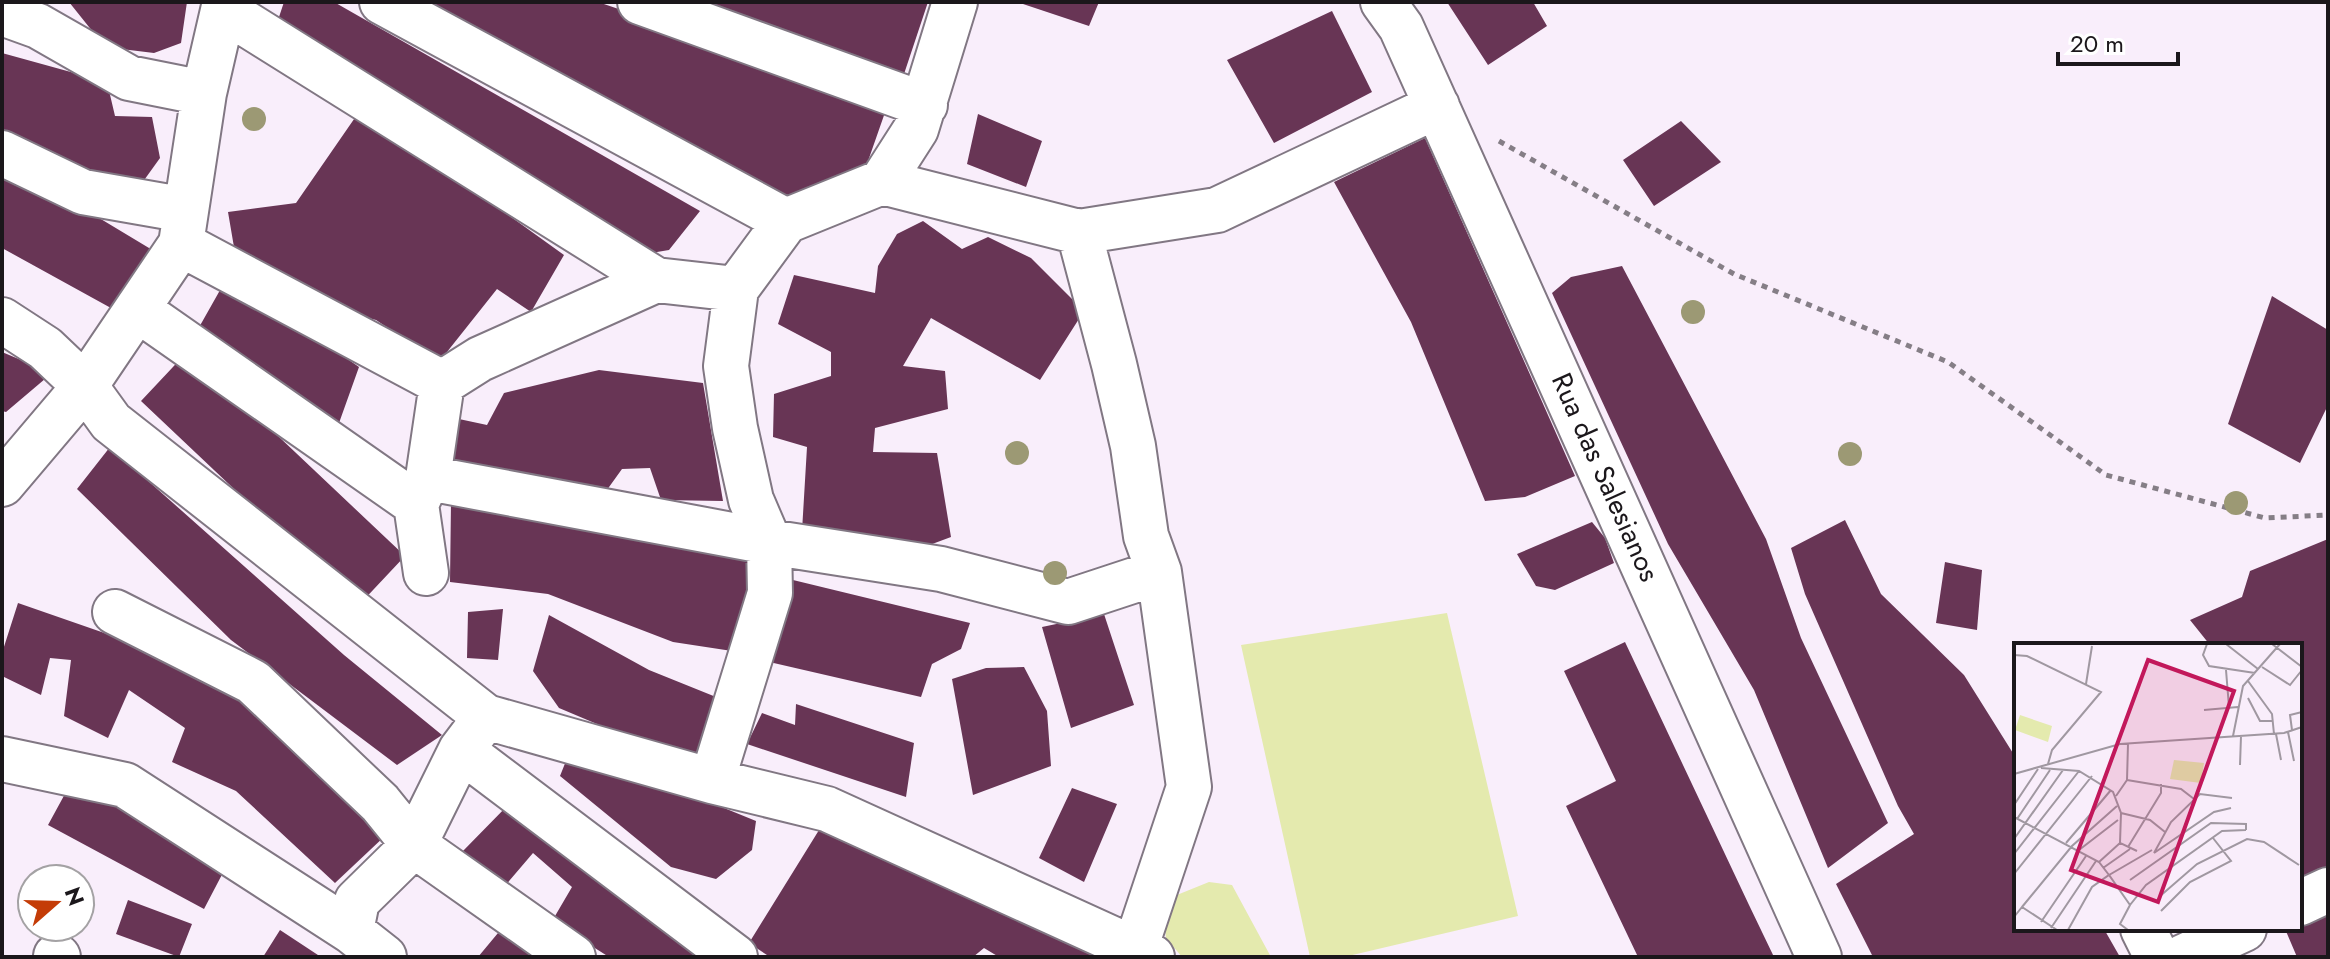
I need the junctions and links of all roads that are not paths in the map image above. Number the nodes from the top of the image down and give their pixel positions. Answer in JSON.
{"nodes":[{"id":1,"x":382,"y":2,"type":"edge"},
{"id":2,"x":640,"y":2,"type":"edge"},
{"id":3,"x":955,"y":2,"type":"edge"},
{"id":4,"x":1383,"y":2,"type":"edge"},
{"id":5,"x":225,"y":6,"type":"edge"},
{"id":6,"x":2,"y":13,"type":"edge"},
{"id":7,"x":204,"y":93,"type":"junction"},
{"id":8,"x":925,"y":105,"type":"junction"},
{"id":9,"x":1437,"y":106,"type":"junction"},
{"id":10,"x":2,"y":153,"type":"edge"},
{"id":11,"x":882,"y":182,"type":"junction"},
{"id":12,"x":786,"y":221,"type":"junction"},
{"id":13,"x":183,"y":227,"type":"junction"},
{"id":14,"x":1079,"y":232,"type":"junction"},
{"id":15,"x":656,"y":280,"type":"junction"},
{"id":16,"x":736,"y":289,"type":"junction"},
{"id":17,"x":137,"y":309,"type":"junction"},
{"id":18,"x":2,"y":320,"type":"edge"},
{"id":19,"x":442,"y":383,"type":"junction"},
{"id":20,"x":85,"y":386,"type":"junction"},
{"id":21,"x":2,"y":484,"type":"edge"},
{"id":22,"x":422,"y":491,"type":"junction"},
{"id":23,"x":769,"y":542,"type":"junction"},
{"id":24,"x":1159,"y":572,"type":"junction"},
{"id":25,"x":426,"y":573,"type":"dead end"},
{"id":26,"x":115,"y":612,"type":"dead end"},
{"id":27,"x":474,"y":734,"type":"junction"},
{"id":28,"x":2,"y":759,"type":"edge"},
{"id":29,"x":712,"y":781,"type":"junction"},
{"id":30,"x":414,"y":845,"type":"junction"},
{"id":31,"x":2328,"y":890,"type":"edge"},
{"id":32,"x":2302,"y":902,"type":"edge"},
{"id":33,"x":2144,"y":931,"type":"edge"},
{"id":34,"x":2240,"y":931,"type":"edge"},
{"id":35,"x":367,"y":944,"type":"edge"},
{"id":36,"x":1144,"y":953,"type":"edge"},
{"id":37,"x":573,"y":957,"type":"edge"},
{"id":38,"x":735,"y":957,"type":"edge"},
{"id":39,"x":1819,"y":957,"type":"edge"},
{"id":40,"x":2157,"y":957,"type":"edge"},
{"id":41,"x":2183,"y":957,"type":"edge"}],
"edges":[{"from":1,"to":12,"type":"street"},
{"from":2,"to":8,"type":"street"},
{"from":3,"to":8,"type":"street"},
{"from":4,"to":9,"type":"street","name":"Rua das Salesianos"},
{"from":5,"to":7,"type":"street"},
{"from":5,"to":15,"type":"street"},
{"from":6,"to":7,"type":"street"},
{"from":7,"to":13,"type":"street"},
{"from":8,"to":11,"type":"street"},
{"from":9,"to":14,"type":"street"},
{"from":9,"to":39,"type":"street","name":"Rua das Salesianos"},
{"from":10,"to":13,"type":"street"},
{"from":11,"to":12,"type":"street"},
{"from":11,"to":14,"type":"street"},
{"from":12,"to":16,"type":"street"},
{"from":13,"to":17,"type":"street"},
{"from":13,"to":19,"type":"street"},
{"from":14,"to":24,"type":"street"},
{"from":15,"to":16,"type":"street"},
{"from":15,"to":19,"type":"street"},
{"from":16,"to":23,"type":"street"},
{"from":17,"to":20,"type":"street"},
{"from":17,"to":22,"type":"street"},
{"from":18,"to":20,"type":"street"},
{"from":19,"to":22,"type":"street"},
{"from":20,"to":21,"type":"street"},
{"from":20,"to":27,"type":"street"},
{"from":22,"to":23,"type":"street"},
{"from":22,"to":25,"type":"street"},
{"from":23,"to":24,"type":"street"},
{"from":23,"to":29,"type":"street"},
{"from":24,"to":36,"type":"street"},
{"from":26,"to":30,"type":"street"},
{"from":27,"to":29,"type":"street"},
{"from":27,"to":30,"type":"street"},
{"from":27,"to":38,"type":"street"},
{"from":28,"to":35,"type":"street"},
{"from":29,"to":36,"type":"street"},
{"from":30,"to":35,"type":"street"},
{"from":30,"to":37,"type":"street"},
{"from":31,"to":32,"type":"street"},
{"from":33,"to":40,"type":"street"},
{"from":34,"to":41,"type":"street"}]}
